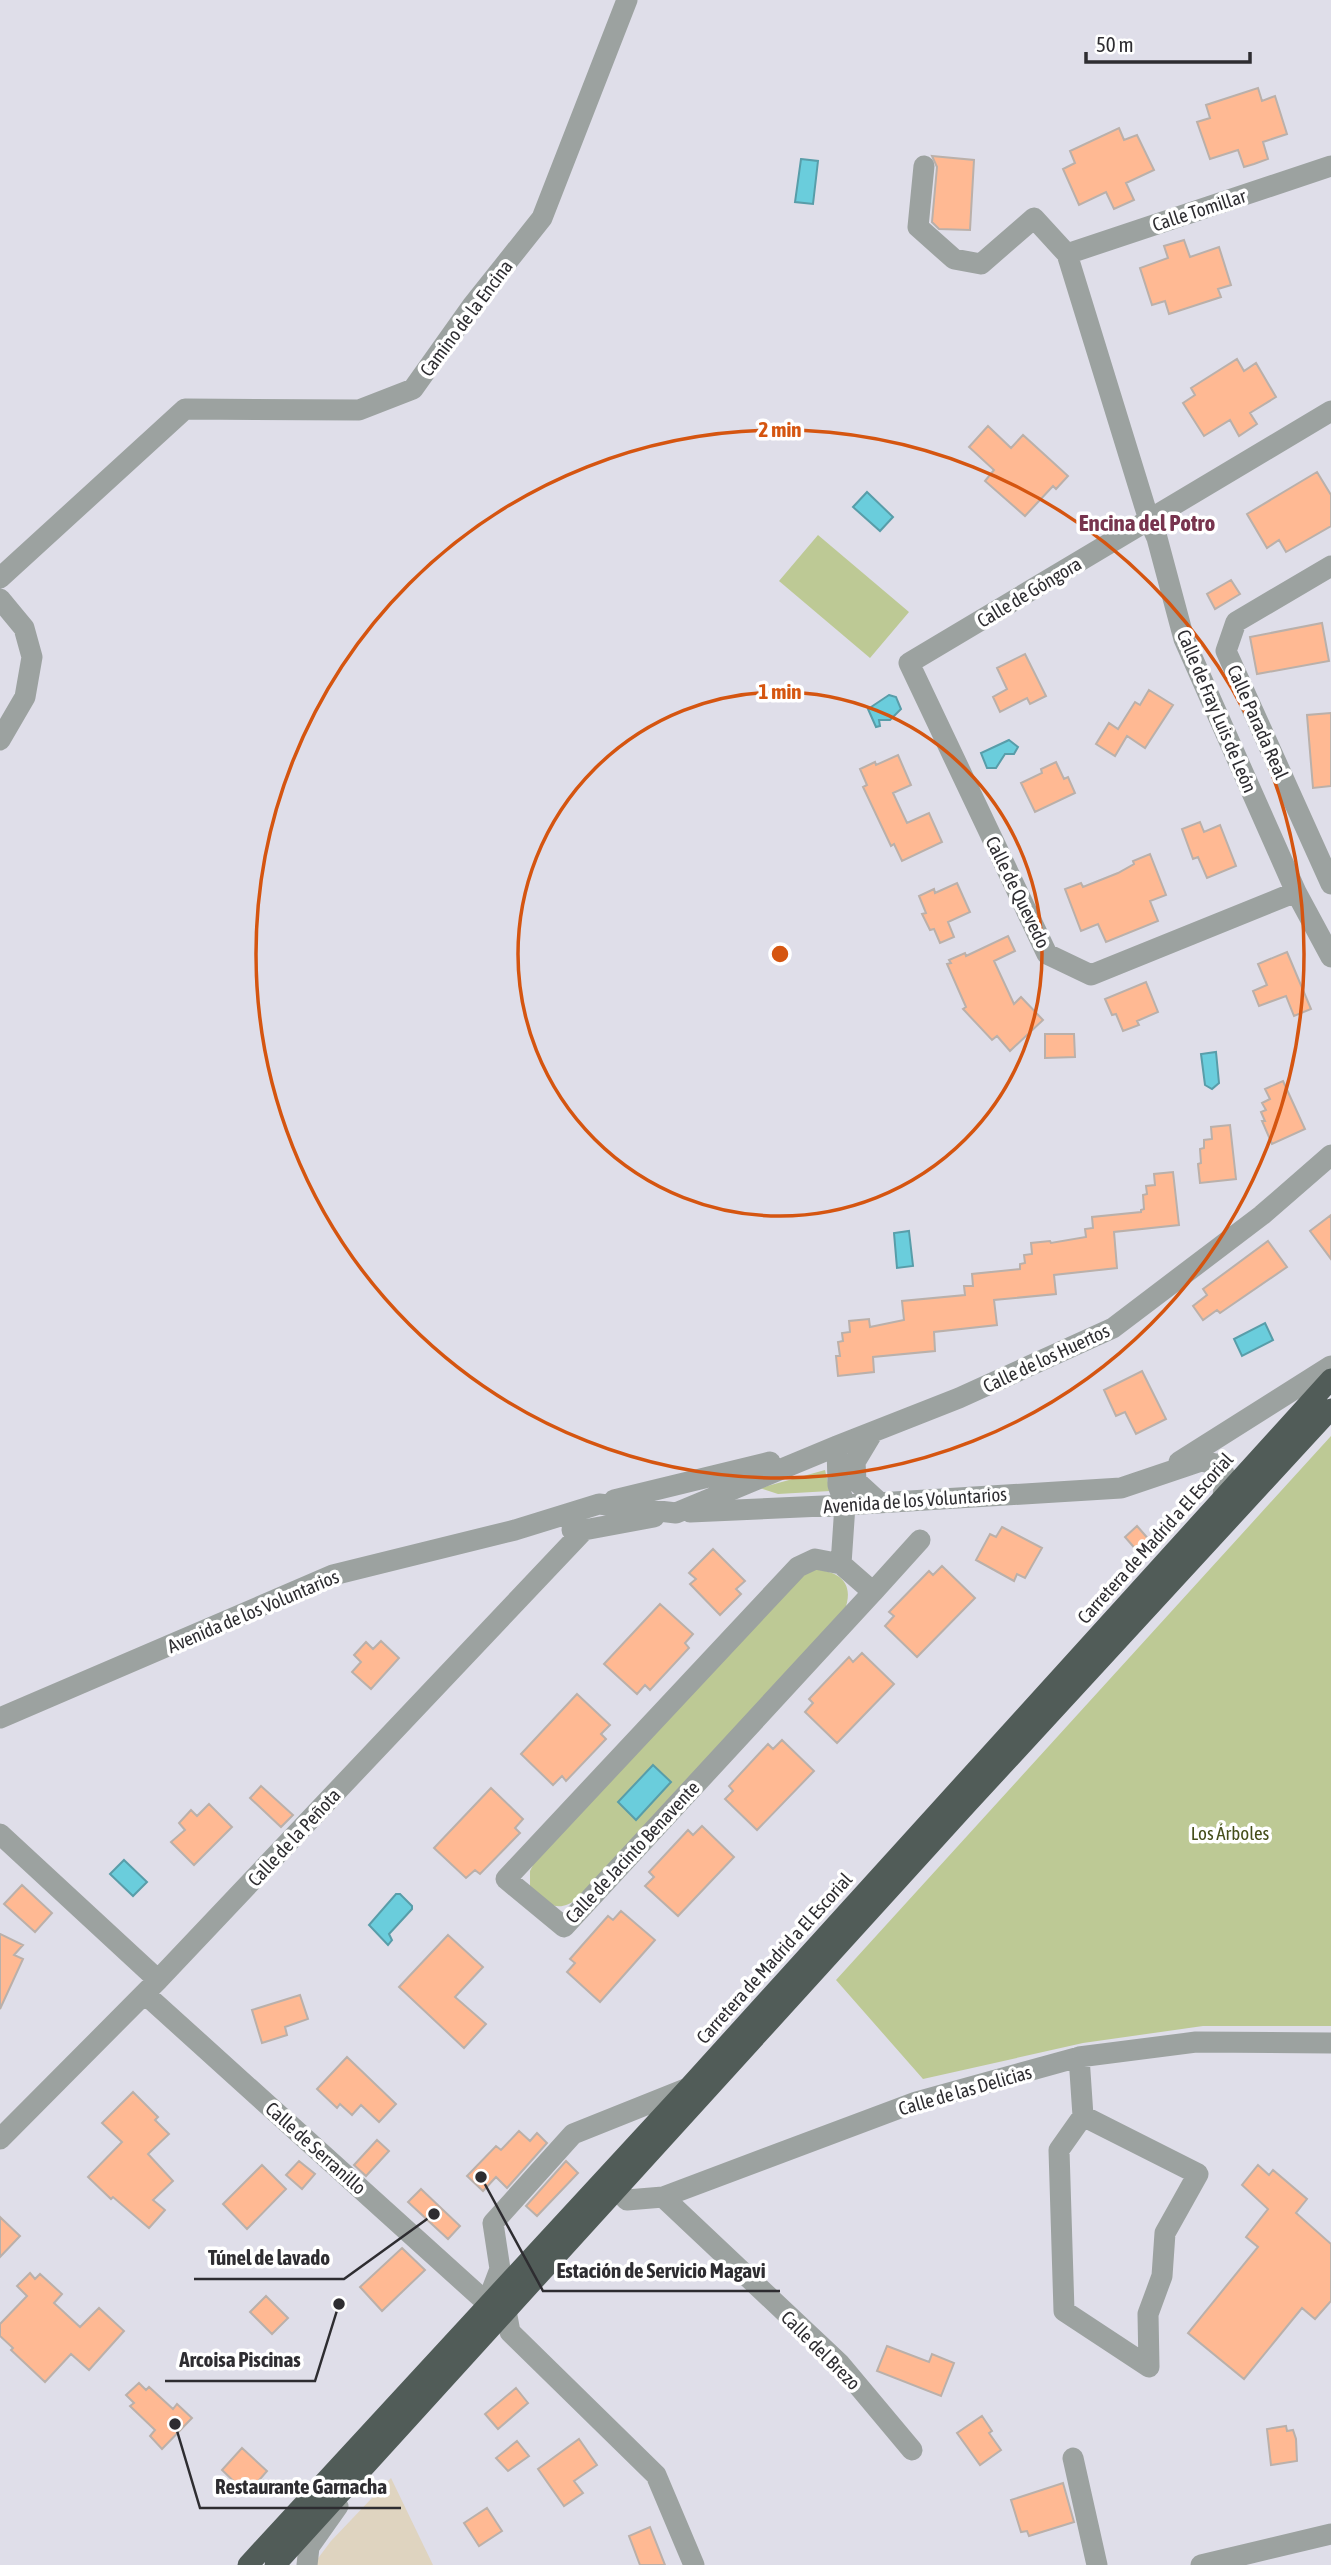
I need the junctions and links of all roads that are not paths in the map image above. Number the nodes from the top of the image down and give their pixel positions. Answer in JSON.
{"nodes":[{"id":1,"x":628,"y":0,"type":"edge"},
{"id":2,"x":924,"y":166,"type":"dead end"},
{"id":3,"x":1331,"y":166,"type":"edge"},
{"id":4,"x":1067,"y":254,"type":"junction"},
{"id":5,"x":1331,"y":411,"type":"edge"},
{"id":6,"x":1149,"y":520,"type":"junction"},
{"id":7,"x":1331,"y":566,"type":"edge"},
{"id":8,"x":0,"y":578,"type":"edge"},
{"id":9,"x":0,"y":599,"type":"edge"},
{"id":10,"x":909,"y":663,"type":"joint"},
{"id":11,"x":0,"y":740,"type":"edge"},
{"id":12,"x":1331,"y":884,"type":"edge"},
{"id":13,"x":1296,"y":892,"type":"junction"},
{"id":14,"x":1331,"y":957,"type":"edge"},
{"id":15,"x":1331,"y":1155,"type":"edge"},
{"id":16,"x":1331,"y":1366,"type":"edge"},
{"id":17,"x":1331,"y":1378,"type":"edge"},
{"id":18,"x":1331,"y":1409,"type":"edge"},
{"id":19,"x":873,"y":1432,"type":"junction"},
{"id":20,"x":837,"y":1446,"type":"junction"},
{"id":21,"x":1153,"y":1478,"type":"junction"},
{"id":22,"x":1223,"y":1497,"type":"junction"},
{"id":23,"x":880,"y":1503,"type":"junction"},
{"id":24,"x":599,"y":1504,"type":"junction"},
{"id":25,"x":845,"y":1505,"type":"junction"},
{"id":26,"x":676,"y":1513,"type":"junction"},
{"id":27,"x":515,"y":1530,"type":"junction"},
{"id":28,"x":584,"y":1530,"type":"junction"},
{"id":29,"x":920,"y":1540,"type":"dead end"},
{"id":30,"x":841,"y":1564,"type":"junction"},
{"id":31,"x":873,"y":1592,"type":"junction"},
{"id":32,"x":0,"y":1718,"type":"edge"},
{"id":33,"x":0,"y":1834,"type":"edge"},
{"id":34,"x":152,"y":1987,"type":"junction"},
{"id":35,"x":1331,"y":2043,"type":"edge"},
{"id":36,"x":1079,"y":2057,"type":"junction"},
{"id":37,"x":688,"y":2088,"type":"junction"},
{"id":38,"x":1083,"y":2116,"type":"junction"},
{"id":39,"x":0,"y":2139,"type":"edge"},
{"id":40,"x":617,"y":2190,"type":"junction"},
{"id":41,"x":663,"y":2197,"type":"junction"},
{"id":42,"x":496,"y":2307,"type":"junction"},
{"id":43,"x":912,"y":2451,"type":"dead end"},
{"id":44,"x":1073,"y":2458,"type":"dead end"},
{"id":45,"x":365,"y":2467,"type":"junction"},
{"id":46,"x":1331,"y":2534,"type":"edge"},
{"id":47,"x":248,"y":2565,"type":"edge"},
{"id":48,"x":275,"y":2565,"type":"edge"},
{"id":49,"x":307,"y":2565,"type":"edge"},
{"id":50,"x":694,"y":2565,"type":"edge"},
{"id":51,"x":1097,"y":2565,"type":"edge"},
{"id":52,"x":1201,"y":2565,"type":"edge"}],
"edges":[{"from":1,"to":8,"type":"street","name":"Camino de la Encina"},
{"from":2,"to":4,"type":"street"},
{"from":3,"to":4,"type":"street","name":"Calle Tomillar"},
{"from":4,"to":6,"type":"street","name":"Calle de Fray Luis de León"},
{"from":5,"to":6,"type":"street"},
{"from":6,"to":10,"type":"street","name":"Calle de Góngora"},
{"from":6,"to":13,"type":"street","name":"Calle de Fray Luis de León"},
{"from":7,"to":12,"type":"street","name":"Calle Parada Real"},
{"from":9,"to":11,"type":"street"},
{"from":10,"to":13,"type":"street","name":"Calle de Quevedo"},
{"from":13,"to":14,"type":"street","name":"Calle de Fray Luis de León"},
{"from":15,"to":19,"type":"street","name":"Calle de los Huertos"},
{"from":16,"to":21,"type":"street","name":"Avenida de los Voluntarios"},
{"from":17,"to":22,"type":"highway","name":"Carretera de Madrid a El Escorial"},
{"from":18,"to":40,"type":"highway","name":"Carretera de Madrid a El Escorial"},
{"from":19,"to":20,"type":"street","name":"Calle de los Huertos"},
{"from":19,"to":23,"type":"street"},
{"from":20,"to":24,"type":"street","name":"Calle de los Huertos"},
{"from":20,"to":25,"type":"street"},
{"from":20,"to":26,"type":"street","name":"Calle de los Huertos"},
{"from":21,"to":22,"type":"street","name":"Avenida de los Voluntarios"},
{"from":21,"to":23,"type":"street","name":"Avenida de los Voluntarios"},
{"from":22,"to":37,"type":"highway","name":"Carretera de Madrid a El Escorial"},
{"from":23,"to":25,"type":"street","name":"Avenida de los Voluntarios"},
{"from":24,"to":26,"type":"street","name":"Avenida de los Voluntarios"},
{"from":24,"to":27,"type":"street","name":"Avenida de los Voluntarios"},
{"from":25,"to":26,"type":"street","name":"Avenida de los Voluntarios"},
{"from":25,"to":30,"type":"street"},
{"from":26,"to":28,"type":"street","name":"Avenida de los Voluntarios"},
{"from":27,"to":28,"type":"street","name":"Avenida de los Voluntarios"},
{"from":27,"to":32,"type":"street","name":"Avenida de los Voluntarios"},
{"from":28,"to":34,"type":"street","name":"Calle de la Peñota"},
{"from":29,"to":31,"type":"street","name":"Calle de Jacinto Benavente"},
{"from":30,"to":31,"type":"street"},
{"from":30,"to":31,"type":"street","name":"Calle de Jacinto Benavente"},
{"from":33,"to":34,"type":"street","name":"Calle de Serranillo"},
{"from":34,"to":39,"type":"street","name":"Calle de la Peñota"},
{"from":34,"to":42,"type":"street","name":"Calle de Serranillo"},
{"from":35,"to":36,"type":"street","name":"Calle de las Delicias"},
{"from":36,"to":38,"type":"street"},
{"from":36,"to":41,"type":"street","name":"Calle de las Delicias"},
{"from":37,"to":42,"type":"highway","name":"Carretera de Madrid a El Escorial"},
{"from":37,"to":42,"type":"street"},
{"from":38,"to":38,"type":"street"},
{"from":40,"to":41,"type":"street","name":"Calle de las Delicias"},
{"from":40,"to":42,"type":"highway","name":"Carretera de Madrid a El Escorial"},
{"from":41,"to":43,"type":"street","name":"Calle del Brezo"},
{"from":42,"to":45,"type":"highway","name":"Carretera de Madrid a El Escorial"},
{"from":42,"to":47,"type":"highway","name":"Carretera de Madrid a El Escorial"},
{"from":42,"to":50,"type":"street"},
{"from":44,"to":51,"type":"street"},
{"from":45,"to":48,"type":"highway","name":"Carretera de Madrid a El Escorial"},
{"from":45,"to":49,"type":"street"},
{"from":46,"to":52,"type":"street"}]}
